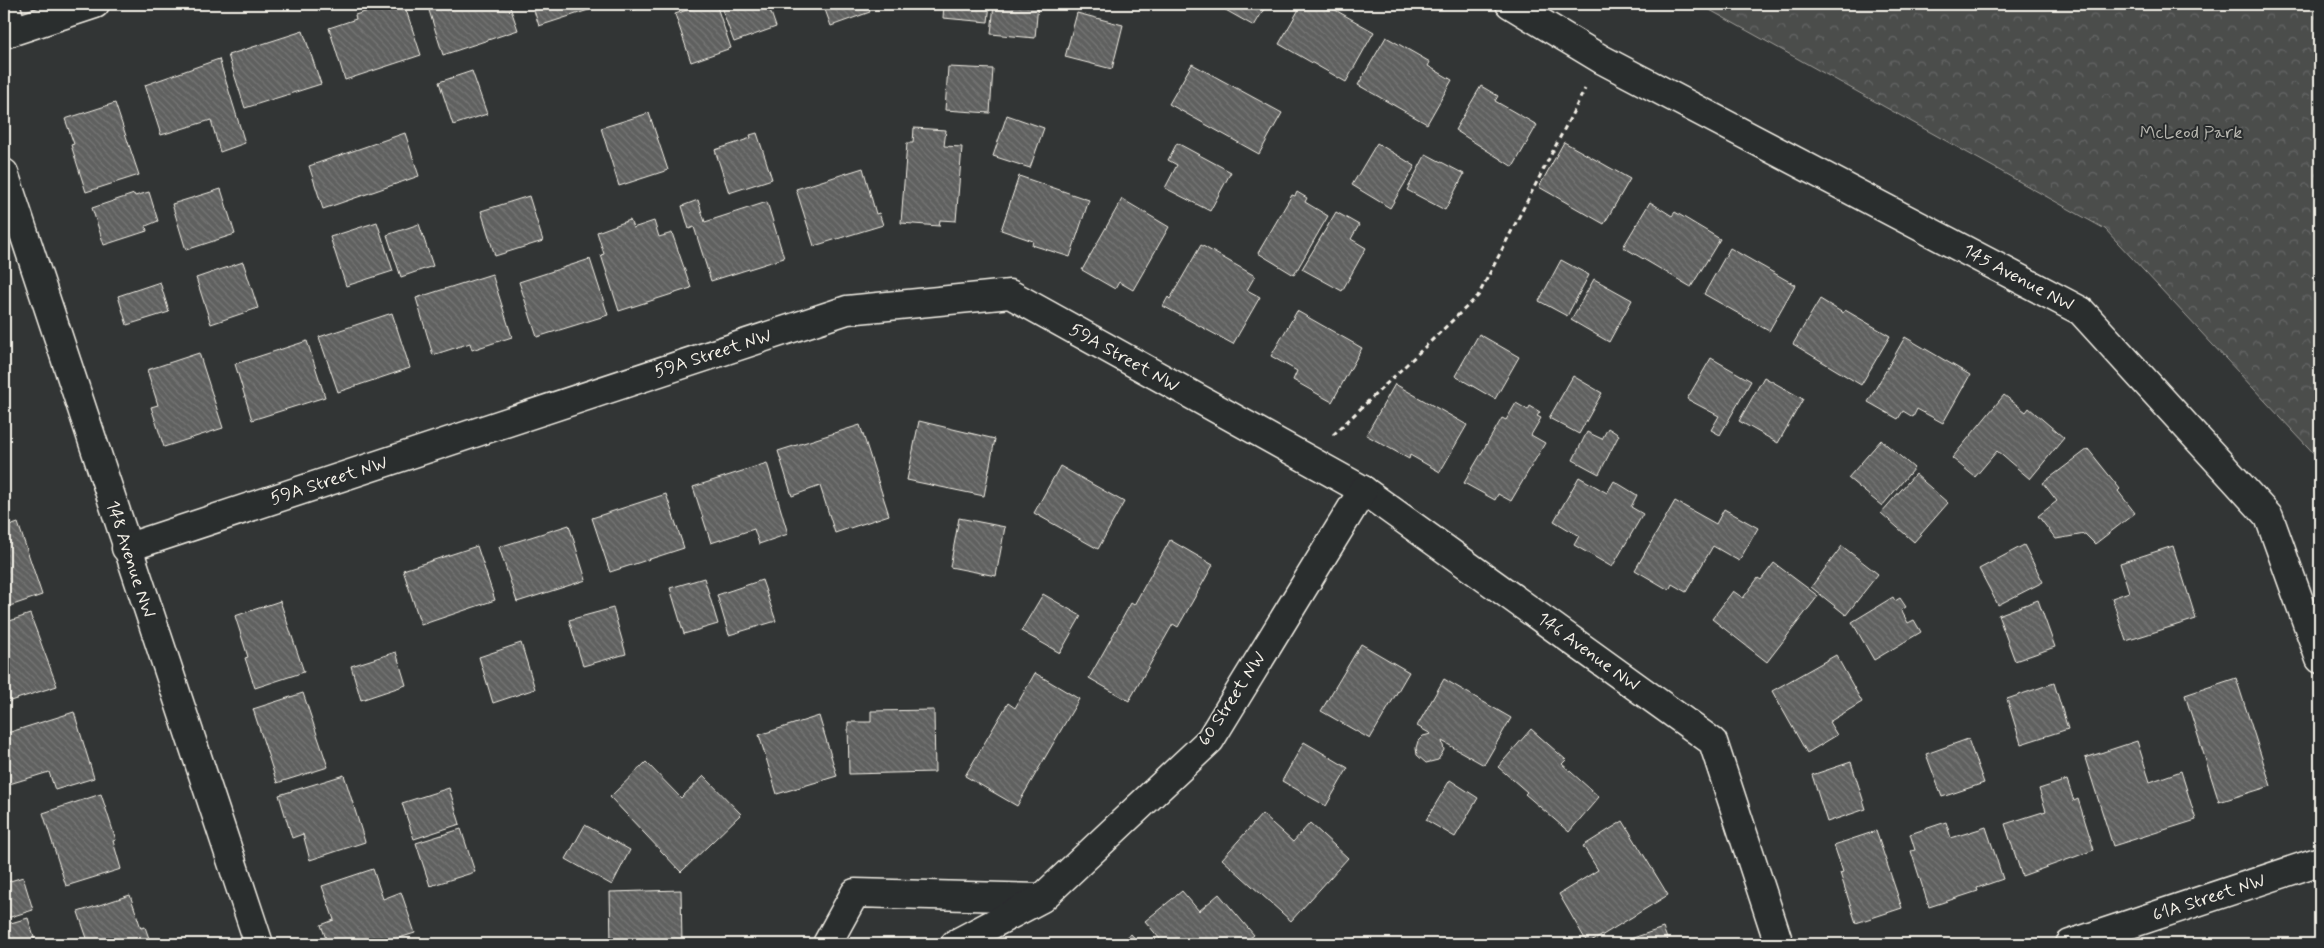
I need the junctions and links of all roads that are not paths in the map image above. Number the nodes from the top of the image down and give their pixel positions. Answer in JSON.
{"nodes":[{"id":1,"x":95,"y":4,"type":"edge"},
{"id":2,"x":1510,"y":4,"type":"edge"},
{"id":3,"x":11,"y":22,"type":"edge"},
{"id":4,"x":4,"y":173,"type":"edge"},
{"id":5,"x":1283,"y":447,"type":"joint"},
{"id":6,"x":1363,"y":490,"type":"junction"},
{"id":7,"x":126,"y":548,"type":"junction"},
{"id":8,"x":2320,"y":659,"type":"edge"},
{"id":9,"x":2320,"y":861,"type":"edge"},
{"id":10,"x":1042,"y":898,"type":"junction"},
{"id":11,"x":258,"y":944,"type":"edge"},
{"id":12,"x":827,"y":944,"type":"edge"},
{"id":13,"x":955,"y":944,"type":"edge"},
{"id":14,"x":1779,"y":944,"type":"edge"},
{"id":15,"x":2070,"y":944,"type":"edge"}],
"edges":[{"from":1,"to":3,"type":"street"},
{"from":2,"to":8,"type":"street","name":"145 Avenue NW"},
{"from":4,"to":7,"type":"street","name":"148 Avenue NW"},
{"from":5,"to":6,"type":"street","name":"146 Avenue NW"},
{"from":5,"to":7,"type":"street","name":"59A Street NW"},
{"from":6,"to":10,"type":"street","name":"60 Street NW"},
{"from":6,"to":14,"type":"street","name":"146 Avenue NW"},
{"from":7,"to":11,"type":"street","name":"148 Avenue NW"},
{"from":9,"to":15,"type":"street","name":"61A Street NW"},
{"from":10,"to":12,"type":"street"},
{"from":10,"to":13,"type":"street","name":"60 Street NW"}]}
